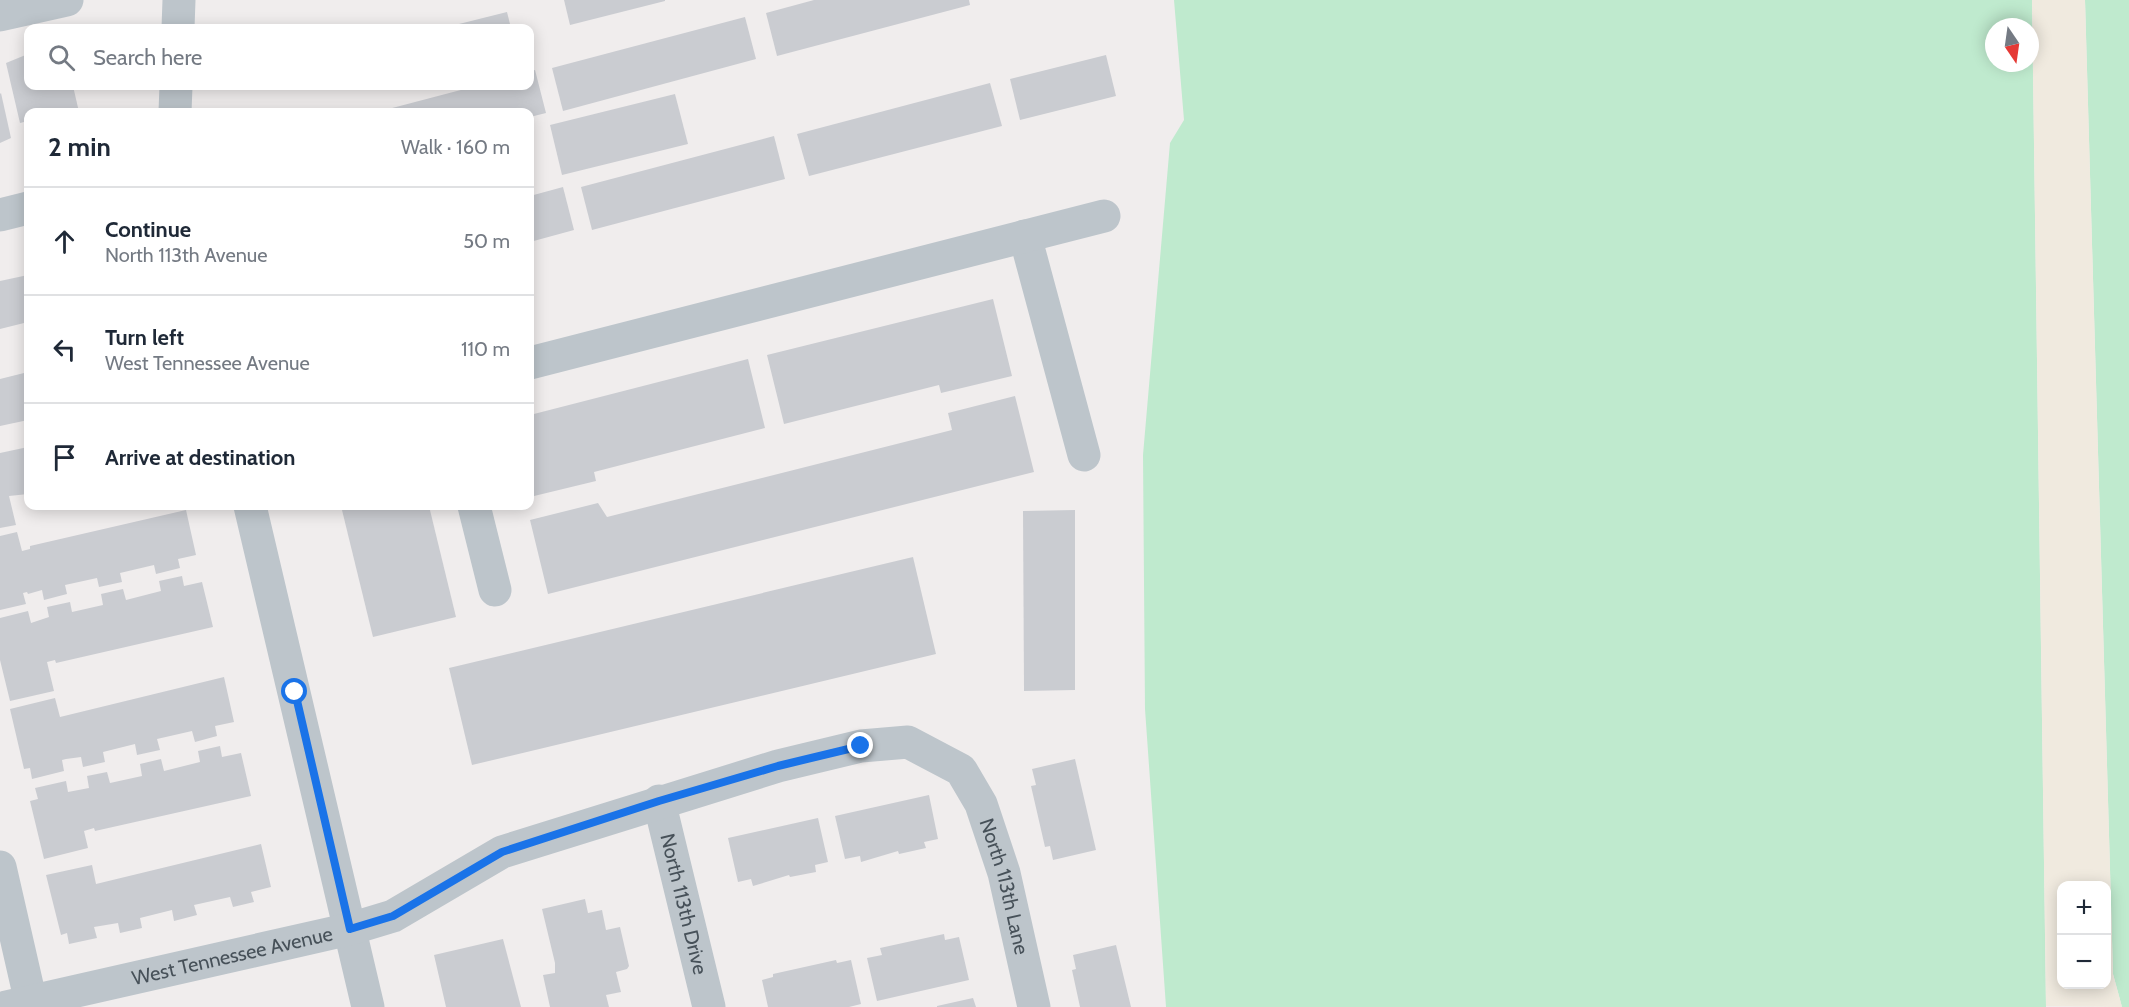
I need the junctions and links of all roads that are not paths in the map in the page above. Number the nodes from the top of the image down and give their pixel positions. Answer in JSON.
{"nodes":[{"id":1,"x":67,"y":0,"type":"edge"},
{"id":2,"x":179,"y":0,"type":"edge"},
{"id":3,"x":0,"y":15,"type":"edge"},
{"id":4,"x":178,"y":24,"type":"edge"},
{"id":5,"x":176,"y":90,"type":"edge"},
{"id":6,"x":175,"y":108,"type":"edge"},
{"id":7,"x":24,"y":209,"type":"edge"},
{"id":8,"x":0,"y":215,"type":"edge"},
{"id":9,"x":1104,"y":216,"type":"dead end"},
{"id":10,"x":1025,"y":236,"type":"junction"},
{"id":11,"x":534,"y":362,"type":"edge"},
{"id":12,"x":1084,"y":455,"type":"dead end"},
{"id":13,"x":251,"y":510,"type":"edge"},
{"id":14,"x":475,"y":510,"type":"edge"},
{"id":15,"x":495,"y":590,"type":"dead end"},
{"id":16,"x":961,"y":770,"type":"joint"},
{"id":17,"x":659,"y":801,"type":"junction"},
{"id":18,"x":0,"y":867,"type":"edge"},
{"id":19,"x":350,"y":929,"type":"junction"},
{"id":20,"x":23,"y":1005,"type":"edge"},
{"id":21,"x":368,"y":1007,"type":"edge"},
{"id":22,"x":709,"y":1007,"type":"edge"},
{"id":23,"x":1034,"y":1007,"type":"edge"}],
"edges":[{"from":1,"to":3,"type":"street"},
{"from":2,"to":4,"type":"street"},
{"from":5,"to":6,"type":"street"},
{"from":7,"to":8,"type":"street"},
{"from":9,"to":10,"type":"street"},
{"from":10,"to":11,"type":"street"},
{"from":10,"to":12,"type":"street"},
{"from":13,"to":19,"type":"street"},
{"from":14,"to":15,"type":"street"},
{"from":16,"to":17,"type":"street","name":"West Tennessee Avenue"},
{"from":16,"to":23,"type":"street","name":"North 113th Lane"},
{"from":17,"to":19,"type":"street","name":"West Tennessee Avenue"},
{"from":17,"to":22,"type":"street","name":"North 113th Drive"},
{"from":18,"to":20,"type":"street"},
{"from":19,"to":20,"type":"street","name":"West Tennessee Avenue"},
{"from":19,"to":21,"type":"street"}]}
